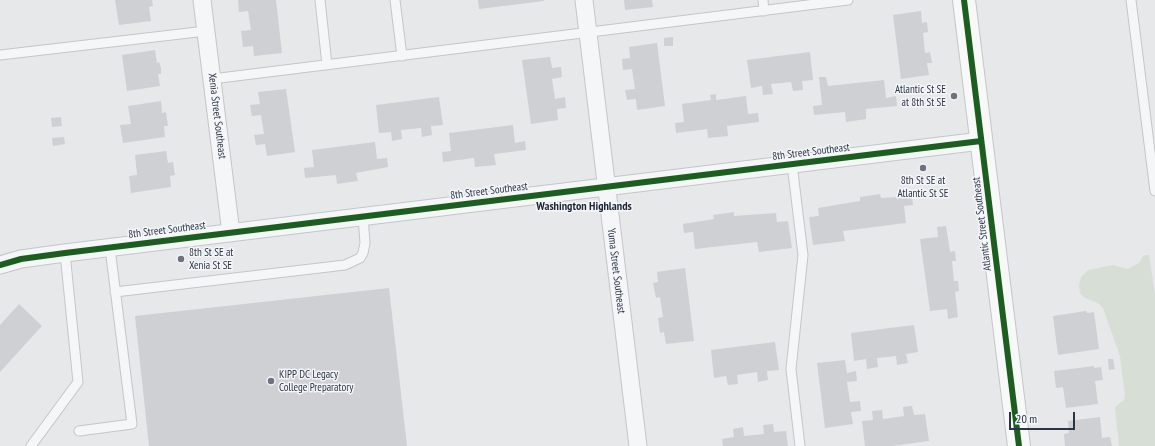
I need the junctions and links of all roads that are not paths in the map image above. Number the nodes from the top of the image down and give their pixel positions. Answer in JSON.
{"nodes":[{"id":1,"x":202,"y":0,"type":"edge"},
{"id":2,"x":320,"y":0,"type":"edge"},
{"id":3,"x":395,"y":0,"type":"edge"},
{"id":4,"x":584,"y":0,"type":"edge"},
{"id":5,"x":763,"y":0,"type":"edge"},
{"id":6,"x":848,"y":0,"type":"edge"},
{"id":7,"x":964,"y":0,"type":"edge"},
{"id":8,"x":1131,"y":0,"type":"edge"},
{"id":9,"x":764,"y":11,"type":"junction"},
{"id":10,"x":206,"y":31,"type":"junction"},
{"id":11,"x":588,"y":33,"type":"junction"},
{"id":12,"x":0,"y":55,"type":"edge"},
{"id":13,"x":402,"y":56,"type":"junction"},
{"id":14,"x":327,"y":65,"type":"junction"},
{"id":15,"x":212,"y":79,"type":"junction"},
{"id":16,"x":981,"y":141,"type":"junction"},
{"id":17,"x":792,"y":164,"type":"junction"},
{"id":18,"x":606,"y":187,"type":"junction"},
{"id":19,"x":1155,"y":191,"type":"edge"},
{"id":20,"x":363,"y":217,"type":"junction"},
{"id":21,"x":231,"y":233,"type":"junction"},
{"id":22,"x":110,"y":248,"type":"junction"},
{"id":23,"x":65,"y":253,"type":"junction"},
{"id":24,"x":0,"y":265,"type":"edge"},
{"id":25,"x":115,"y":292,"type":"junction"},
{"id":26,"x":79,"y":431,"type":"dead end"},
{"id":27,"x":31,"y":446,"type":"edge"},
{"id":28,"x":638,"y":446,"type":"edge"},
{"id":29,"x":800,"y":446,"type":"edge"},
{"id":30,"x":1019,"y":446,"type":"edge"}],
"edges":[{"from":1,"to":10,"type":"street","name":"Xenia Street Southeast"},
{"from":2,"to":14,"type":"lane"},
{"from":3,"to":13,"type":"lane"},
{"from":4,"to":11,"type":"street","name":"Yuma Street Southeast"},
{"from":5,"to":9,"type":"lane"},
{"from":6,"to":9,"type":"lane"},
{"from":7,"to":16,"type":"street","name":"Atlantic Street Southeast"},
{"from":8,"to":19,"type":"lane"},
{"from":9,"to":11,"type":"lane"},
{"from":10,"to":12,"type":"lane"},
{"from":10,"to":15,"type":"street","name":"Xenia Street Southeast"},
{"from":11,"to":13,"type":"lane"},
{"from":11,"to":18,"type":"street","name":"Yuma Street Southeast"},
{"from":13,"to":14,"type":"lane"},
{"from":14,"to":15,"type":"lane"},
{"from":15,"to":21,"type":"street","name":"Xenia Street Southeast"},
{"from":16,"to":17,"type":"street","name":"8th Street Southeast"},
{"from":16,"to":30,"type":"street","name":"Atlantic Street Southeast"},
{"from":17,"to":18,"type":"street","name":"8th Street Southeast"},
{"from":17,"to":29,"type":"lane"},
{"from":18,"to":20,"type":"street","name":"8th Street Southeast"},
{"from":18,"to":28,"type":"street","name":"Yuma Street Southeast"},
{"from":20,"to":21,"type":"street","name":"8th Street Southeast"},
{"from":20,"to":25,"type":"lane"},
{"from":21,"to":22,"type":"street","name":"8th Street Southeast"},
{"from":22,"to":23,"type":"street","name":"8th Street Southeast"},
{"from":22,"to":25,"type":"lane"},
{"from":23,"to":24,"type":"street","name":"8th Street Southeast"},
{"from":23,"to":27,"type":"lane"},
{"from":25,"to":26,"type":"lane"}]}
